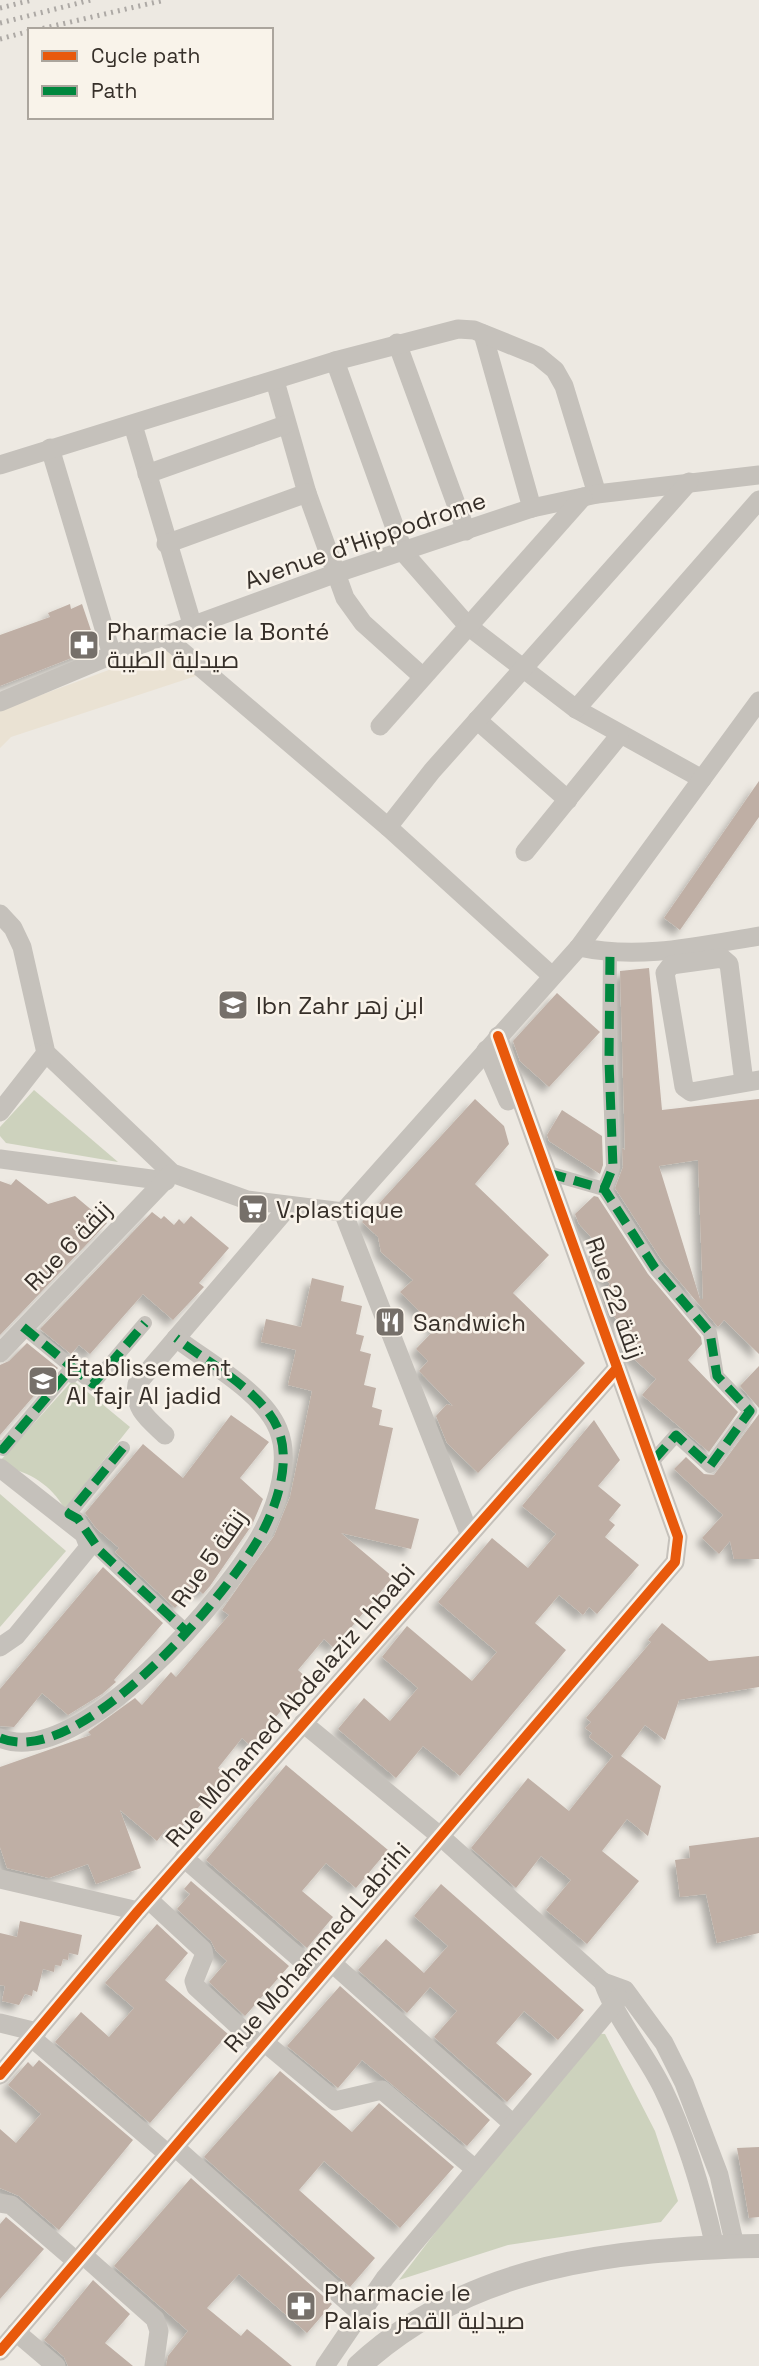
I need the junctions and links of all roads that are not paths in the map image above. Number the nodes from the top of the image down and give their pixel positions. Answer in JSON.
{"nodes":[{"id":1,"x":483,"y":334,"type":"junction"},
{"id":2,"x":397,"y":343,"type":"junction"},
{"id":3,"x":335,"y":361,"type":"junction"},
{"id":4,"x":275,"y":381,"type":"junction"},
{"id":5,"x":133,"y":425,"type":"junction"},
{"id":6,"x":285,"y":425,"type":"junction"},
{"id":7,"x":50,"y":448,"type":"junction"},
{"id":8,"x":0,"y":465,"type":"edge"},
{"id":9,"x":147,"y":474,"type":"junction"},
{"id":10,"x":755,"y":480,"type":"edge"},
{"id":11,"x":689,"y":482,"type":"junction"},
{"id":12,"x":307,"y":493,"type":"junction"},
{"id":13,"x":590,"y":496,"type":"junction"},
{"id":14,"x":759,"y":500,"type":"edge"},
{"id":15,"x":532,"y":508,"type":"junction"},
{"id":16,"x":466,"y":531,"type":"junction"},
{"id":17,"x":166,"y":544,"type":"junction"},
{"id":18,"x":404,"y":553,"type":"junction"},
{"id":19,"x":334,"y":574,"type":"junction"},
{"id":20,"x":468,"y":626,"type":"junction"},
{"id":21,"x":193,"y":627,"type":"junction"},
{"id":22,"x":165,"y":637,"type":"junction"},
{"id":23,"x":112,"y":654,"type":"junction"},
{"id":24,"x":522,"y":670,"type":"junction"},
{"id":25,"x":423,"y":677,"type":"junction"},
{"id":26,"x":759,"y":701,"type":"edge"},
{"id":27,"x":0,"y":702,"type":"edge"},
{"id":28,"x":576,"y":709,"type":"junction"},
{"id":29,"x":477,"y":720,"type":"junction"},
{"id":30,"x":380,"y":726,"type":"dead end"},
{"id":31,"x":619,"y":736,"type":"junction"},
{"id":32,"x":702,"y":779,"type":"junction"},
{"id":33,"x":568,"y":800,"type":"junction"},
{"id":34,"x":388,"y":827,"type":"junction"},
{"id":35,"x":524,"y":852,"type":"dead end"},
{"id":36,"x":0,"y":914,"type":"edge"},
{"id":37,"x":759,"y":936,"type":"edge"},
{"id":38,"x":579,"y":947,"type":"junction"},
{"id":39,"x":610,"y":953,"type":"junction"},
{"id":40,"x":552,"y":976,"type":"junction"},
{"id":41,"x":492,"y":1043,"type":"junction"},
{"id":42,"x":46,"y":1053,"type":"junction"},
{"id":43,"x":751,"y":1081,"type":"edge"},
{"id":44,"x":0,"y":1112,"type":"edge"},
{"id":45,"x":0,"y":1159,"type":"edge"},
{"id":46,"x":548,"y":1173,"type":"junction"},
{"id":47,"x":169,"y":1177,"type":"junction"},
{"id":48,"x":604,"y":1189,"type":"junction"},
{"id":49,"x":289,"y":1206,"type":"junction"},
{"id":50,"x":343,"y":1212,"type":"junction"},
{"id":51,"x":145,"y":1323,"type":"dead end"},
{"id":52,"x":23,"y":1327,"type":"junction"},
{"id":53,"x":176,"y":1338,"type":"junction"},
{"id":54,"x":0,"y":1353,"type":"edge"},
{"id":55,"x":72,"y":1371,"type":"junction"},
{"id":56,"x":614,"y":1372,"type":"junction"},
{"id":57,"x":165,"y":1435,"type":"dead end"},
{"id":58,"x":0,"y":1447,"type":"edge"},
{"id":59,"x":124,"y":1448,"type":"dead end"},
{"id":60,"x":652,"y":1462,"type":"junction"},
{"id":61,"x":0,"y":1468,"type":"edge"},
{"id":62,"x":469,"y":1533,"type":"junction"},
{"id":63,"x":668,"y":1573,"type":"joint"},
{"id":64,"x":187,"y":1632,"type":"junction"},
{"id":65,"x":0,"y":1647,"type":"edge"},
{"id":66,"x":303,"y":1723,"type":"junction"},
{"id":67,"x":0,"y":1738,"type":"edge"},
{"id":68,"x":440,"y":1836,"type":"junction"},
{"id":69,"x":184,"y":1858,"type":"junction"},
{"id":70,"x":0,"y":1879,"type":"edge"},
{"id":71,"x":143,"y":1905,"type":"junction"},
{"id":72,"x":326,"y":1969,"type":"junction"},
{"id":73,"x":603,"y":1982,"type":"junction"},
{"id":74,"x":625,"y":1990,"type":"junction"},
{"id":75,"x":612,"y":2006,"type":"junction"},
{"id":76,"x":0,"y":2022,"type":"edge"},
{"id":77,"x":35,"y":2035,"type":"junction"},
{"id":78,"x":262,"y":2044,"type":"junction"},
{"id":79,"x":0,"y":2075,"type":"edge"},
{"id":80,"x":513,"y":2124,"type":"junction"},
{"id":81,"x":171,"y":2151,"type":"junction"},
{"id":82,"x":475,"y":2169,"type":"junction"},
{"id":83,"x":0,"y":2203,"type":"edge"},
{"id":84,"x":736,"y":2246,"type":"edge"},
{"id":85,"x":79,"y":2258,"type":"junction"},
{"id":86,"x":360,"y":2313,"type":"junction"},
{"id":87,"x":16,"y":2332,"type":"junction"},
{"id":88,"x":0,"y":2351,"type":"edge"},
{"id":89,"x":56,"y":2366,"type":"edge"},
{"id":90,"x":154,"y":2366,"type":"edge"},
{"id":91,"x":325,"y":2366,"type":"edge"},
{"id":92,"x":359,"y":2366,"type":"edge"}],
"edges":[{"from":1,"to":2,"type":"street"},
{"from":1,"to":13,"type":"street"},
{"from":1,"to":15,"type":"street"},
{"from":2,"to":3,"type":"street"},
{"from":2,"to":16,"type":"street"},
{"from":3,"to":4,"type":"street"},
{"from":3,"to":18,"type":"street"},
{"from":4,"to":5,"type":"street"},
{"from":4,"to":6,"type":"street"},
{"from":5,"to":7,"type":"street"},
{"from":5,"to":9,"type":"street"},
{"from":6,"to":9,"type":"street"},
{"from":6,"to":12,"type":"street"},
{"from":7,"to":8,"type":"street"},
{"from":7,"to":23,"type":"street"},
{"from":9,"to":17,"type":"street"},
{"from":10,"to":11,"type":"street","name":"Avenue d'Hippodrome"},
{"from":11,"to":13,"type":"street","name":"Avenue d'Hippodrome"},
{"from":11,"to":24,"type":"street"},
{"from":12,"to":17,"type":"street"},
{"from":12,"to":19,"type":"street"},
{"from":13,"to":15,"type":"street","name":"Avenue d'Hippodrome"},
{"from":13,"to":20,"type":"street"},
{"from":14,"to":28,"type":"street"},
{"from":15,"to":16,"type":"street","name":"Avenue d'Hippodrome"},
{"from":16,"to":18,"type":"street","name":"Avenue d'Hippodrome"},
{"from":17,"to":21,"type":"street"},
{"from":18,"to":19,"type":"street","name":"Avenue d'Hippodrome"},
{"from":18,"to":20,"type":"street"},
{"from":19,"to":21,"type":"street","name":"Avenue d'Hippodrome"},
{"from":19,"to":25,"type":"street"},
{"from":20,"to":24,"type":"street"},
{"from":20,"to":25,"type":"street"},
{"from":21,"to":22,"type":"street","name":"Avenue d'Hippodrome"},
{"from":22,"to":23,"type":"street","name":"Avenue d'Hippodrome"},
{"from":22,"to":34,"type":"street"},
{"from":23,"to":27,"type":"street","name":"Avenue d'Hippodrome"},
{"from":24,"to":28,"type":"street"},
{"from":24,"to":29,"type":"street"},
{"from":25,"to":30,"type":"street"},
{"from":26,"to":32,"type":"street"},
{"from":28,"to":31,"type":"street"},
{"from":29,"to":33,"type":"street"},
{"from":29,"to":34,"type":"street"},
{"from":31,"to":32,"type":"street"},
{"from":31,"to":33,"type":"street"},
{"from":32,"to":38,"type":"street"},
{"from":33,"to":35,"type":"street"},
{"from":34,"to":40,"type":"street"},
{"from":36,"to":42,"type":"street"},
{"from":37,"to":39,"type":"street"},
{"from":38,"to":39,"type":"street"},
{"from":38,"to":40,"type":"street"},
{"from":39,"to":48,"type":"street"},
{"from":40,"to":41,"type":"street"},
{"from":41,"to":46,"type":"street","name":"Rue 22 زنقة"},
{"from":41,"to":50,"type":"street"},
{"from":41,"to":56,"type":"street"},
{"from":42,"to":44,"type":"street"},
{"from":42,"to":47,"type":"street"},
{"from":43,"to":43,"type":"street"},
{"from":45,"to":47,"type":"street"},
{"from":46,"to":48,"type":"street"},
{"from":46,"to":56,"type":"street","name":"Rue 22 زنقة"},
{"from":47,"to":49,"type":"street"},
{"from":47,"to":52,"type":"street","name":"Rue 6 زنقة"},
{"from":48,"to":60,"type":"street"},
{"from":49,"to":50,"type":"street"},
{"from":49,"to":53,"type":"street"},
{"from":50,"to":62,"type":"street"},
{"from":51,"to":55,"type":"street"},
{"from":52,"to":54,"type":"street","name":"Rue 6 زنقة"},
{"from":52,"to":55,"type":"street"},
{"from":53,"to":57,"type":"street"},
{"from":53,"to":64,"type":"street","name":"Rue 5 زنقة"},
{"from":55,"to":58,"type":"street"},
{"from":56,"to":60,"type":"street","name":"Rue 22 زنقة"},
{"from":56,"to":62,"type":"street","name":"Rue Mohamed Abdelaziz Lhbabi"},
{"from":59,"to":64,"type":"street"},
{"from":60,"to":63,"type":"street","name":"Rue 22 زنقة"},
{"from":61,"to":65,"type":"street"},
{"from":62,"to":66,"type":"street","name":"Rue Mohamed Abdelaziz Lhbabi"},
{"from":63,"to":68,"type":"street","name":"Rue Mohammed Labrihi"},
{"from":64,"to":67,"type":"street","name":"Rue 5 زنقة"},
{"from":66,"to":68,"type":"street"},
{"from":66,"to":69,"type":"street","name":"Rue Mohamed Abdelaziz Lhbabi"},
{"from":68,"to":72,"type":"street","name":"Rue Mohammed Labrihi"},
{"from":68,"to":73,"type":"street"},
{"from":69,"to":71,"type":"street","name":"Rue Mohamed Abdelaziz Lhbabi"},
{"from":69,"to":72,"type":"street"},
{"from":70,"to":71,"type":"street"},
{"from":71,"to":77,"type":"street","name":"Rue Mohamed Abdelaziz Lhbabi"},
{"from":71,"to":78,"type":"street"},
{"from":72,"to":78,"type":"street","name":"Rue Mohammed Labrihi"},
{"from":72,"to":80,"type":"street"},
{"from":73,"to":74,"type":"street"},
{"from":73,"to":75,"type":"street"},
{"from":74,"to":75,"type":"street"},
{"from":74,"to":84,"type":"street"},
{"from":75,"to":80,"type":"street"},
{"from":75,"to":84,"type":"street"},
{"from":76,"to":77,"type":"street"},
{"from":77,"to":79,"type":"street","name":"Rue Mohamed Abdelaziz Lhbabi"},
{"from":77,"to":81,"type":"street"},
{"from":78,"to":81,"type":"street","name":"Rue Mohammed Labrihi"},
{"from":78,"to":82,"type":"street"},
{"from":80,"to":82,"type":"street"},
{"from":81,"to":85,"type":"street","name":"Rue Mohammed Labrihi"},
{"from":81,"to":86,"type":"street"},
{"from":82,"to":86,"type":"street"},
{"from":83,"to":85,"type":"street"},
{"from":84,"to":92,"type":"street"},
{"from":85,"to":87,"type":"street","name":"Rue Mohammed Labrihi"},
{"from":85,"to":90,"type":"street"},
{"from":86,"to":91,"type":"street"},
{"from":87,"to":88,"type":"street","name":"Rue Mohammed Labrihi"},
{"from":87,"to":89,"type":"street"}]}
